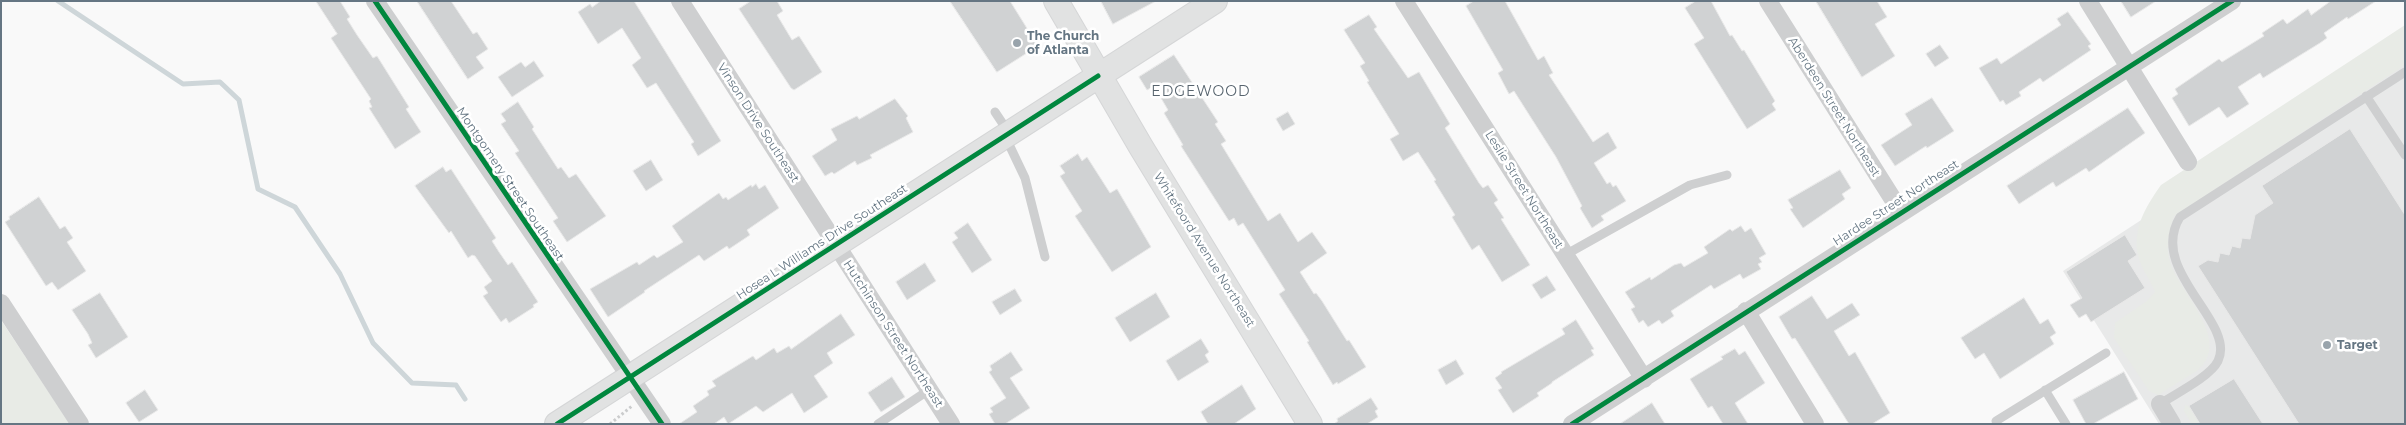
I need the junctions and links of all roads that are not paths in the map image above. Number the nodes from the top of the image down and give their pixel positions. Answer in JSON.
{"nodes":[{"id":1,"x":375,"y":1,"type":"edge"},
{"id":2,"x":680,"y":1,"type":"edge"},
{"id":3,"x":1056,"y":1,"type":"edge"},
{"id":4,"x":1215,"y":1,"type":"edge"},
{"id":5,"x":1404,"y":1,"type":"edge"},
{"id":6,"x":1768,"y":1,"type":"edge"},
{"id":7,"x":2088,"y":1,"type":"edge"},
{"id":8,"x":2232,"y":1,"type":"edge"},
{"id":9,"x":2129,"y":68,"type":"junction"},
{"id":10,"x":2405,"y":72,"type":"edge"},
{"id":11,"x":1098,"y":76,"type":"junction"},
{"id":12,"x":2366,"y":96,"type":"junction"},
{"id":13,"x":995,"y":112,"type":"dead end"},
{"id":14,"x":1007,"y":135,"type":"junction"},
{"id":15,"x":2405,"y":155,"type":"edge"},
{"id":16,"x":2188,"y":162,"type":"dead end"},
{"id":17,"x":1728,"y":175,"type":"dead end"},
{"id":18,"x":1901,"y":212,"type":"junction"},
{"id":19,"x":835,"y":245,"type":"junction"},
{"id":20,"x":1565,"y":255,"type":"junction"},
{"id":21,"x":1045,"y":257,"type":"dead end"},
{"id":22,"x":1,"y":303,"type":"edge"},
{"id":23,"x":1746,"y":311,"type":"junction"},
{"id":24,"x":2106,"y":353,"type":"dead end"},
{"id":25,"x":630,"y":377,"type":"junction"},
{"id":26,"x":1644,"y":379,"type":"junction"},
{"id":27,"x":929,"y":390,"type":"junction"},
{"id":28,"x":2045,"y":390,"type":"junction"},
{"id":29,"x":2164,"y":417,"type":"edge"},
{"id":30,"x":1996,"y":421,"type":"dead end"},
{"id":31,"x":80,"y":424,"type":"edge"},
{"id":32,"x":557,"y":424,"type":"edge"},
{"id":33,"x":662,"y":424,"type":"edge"},
{"id":34,"x":878,"y":424,"type":"edge"},
{"id":35,"x":951,"y":424,"type":"edge"},
{"id":36,"x":1310,"y":424,"type":"edge"},
{"id":37,"x":1572,"y":424,"type":"edge"},
{"id":38,"x":1815,"y":424,"type":"edge"},
{"id":39,"x":2066,"y":424,"type":"edge"}],
"edges":[{"from":1,"to":25,"type":"street","name":"Montgomery Street Southeast"},
{"from":2,"to":19,"type":"street","name":"Vinson Drive Southeast"},
{"from":3,"to":11,"type":"street","name":"Whitefoord Avenue Northeast"},
{"from":4,"to":11,"type":"street","name":"Hosea L Williams Drive Southeast"},
{"from":5,"to":20,"type":"street","name":"Leslie Street Northeast"},
{"from":6,"to":18,"type":"street","name":"Aberdeen Street Northeast"},
{"from":7,"to":9,"type":"street"},
{"from":8,"to":9,"type":"street","name":"Hardee Street Northeast"},
{"from":9,"to":16,"type":"street"},
{"from":9,"to":18,"type":"street","name":"Hardee Street Northeast"},
{"from":10,"to":12,"type":"lane"},
{"from":11,"to":14,"type":"street","name":"Hosea L Williams Drive Southeast"},
{"from":11,"to":36,"type":"street","name":"Whitefoord Avenue Northeast"},
{"from":12,"to":15,"type":"lane"},
{"from":12,"to":29,"type":"lane"},
{"from":13,"to":14,"type":"lane"},
{"from":14,"to":19,"type":"street","name":"Hosea L Williams Drive Southeast"},
{"from":14,"to":21,"type":"lane"},
{"from":17,"to":20,"type":"lane"},
{"from":18,"to":23,"type":"street","name":"Hardee Street Northeast"},
{"from":19,"to":25,"type":"street","name":"Hosea L Williams Drive Southeast"},
{"from":19,"to":27,"type":"street","name":"Hutchinson Street Northeast"},
{"from":20,"to":26,"type":"street","name":"Leslie Street Northeast"},
{"from":22,"to":31,"type":"street"},
{"from":23,"to":26,"type":"street","name":"Hardee Street Northeast"},
{"from":23,"to":38,"type":"street"},
{"from":24,"to":28,"type":"lane"},
{"from":25,"to":32,"type":"street","name":"Hosea L Williams Drive Southeast"},
{"from":25,"to":33,"type":"street","name":"Montgomery Street Southeast"},
{"from":26,"to":37,"type":"street","name":"Hardee Street Northeast"},
{"from":27,"to":34,"type":"lane"},
{"from":27,"to":35,"type":"street","name":"Hutchinson Street Northeast"},
{"from":28,"to":30,"type":"lane"},
{"from":28,"to":39,"type":"lane"}]}
